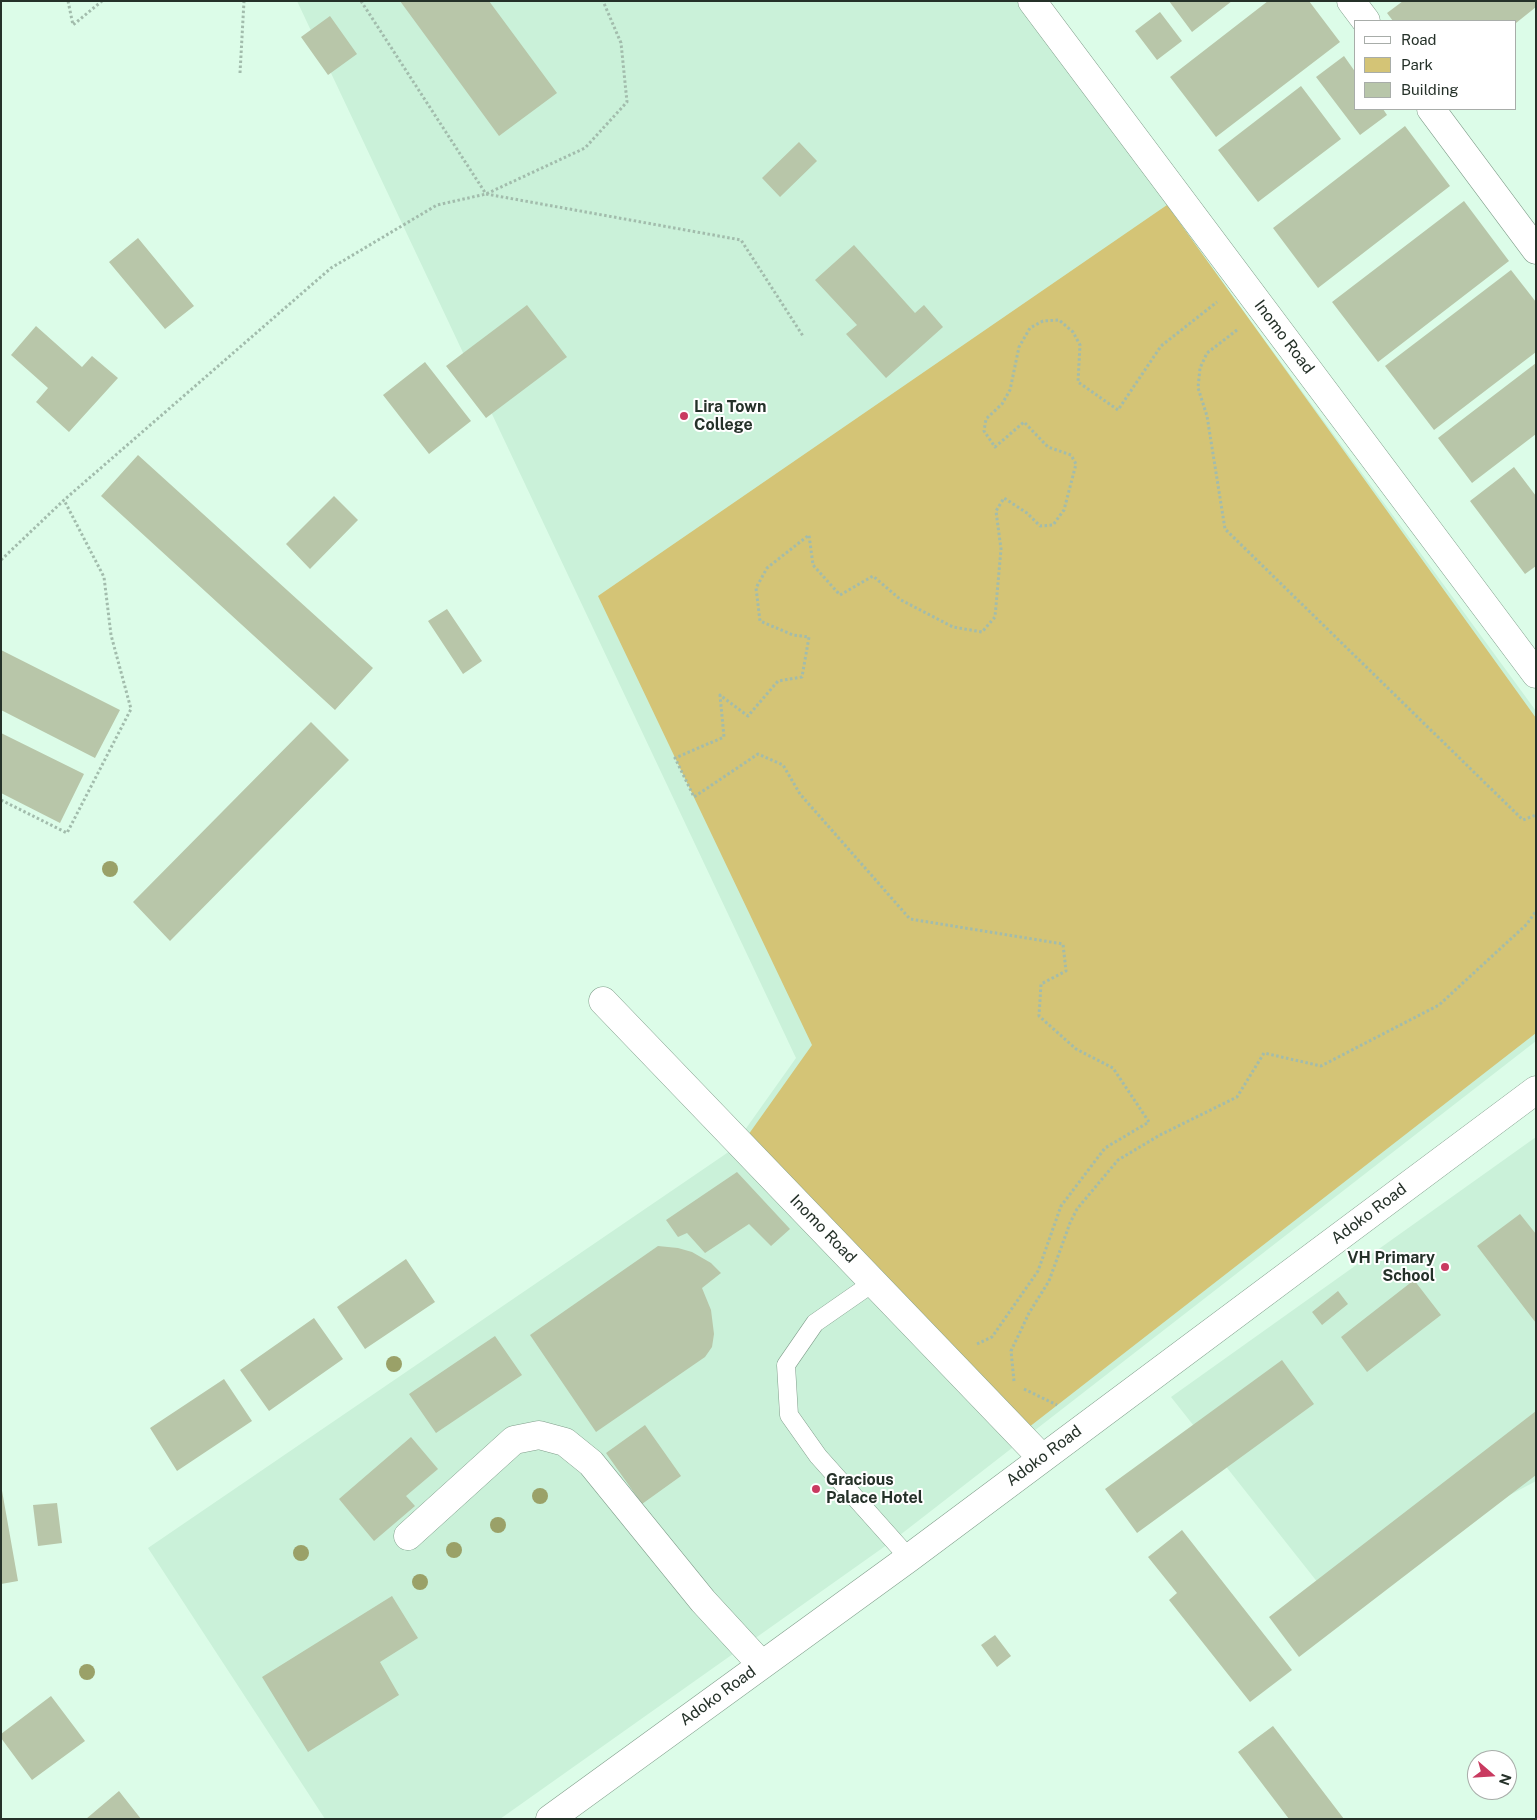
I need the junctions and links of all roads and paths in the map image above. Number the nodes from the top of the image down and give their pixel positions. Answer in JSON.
{"nodes":[{"id":1,"x":68,"y":1,"type":"edge"},
{"id":2,"x":102,"y":1,"type":"edge"},
{"id":3,"x":244,"y":1,"type":"edge"},
{"id":4,"x":361,"y":1,"type":"edge"},
{"id":5,"x":603,"y":1,"type":"edge"},
{"id":6,"x":1032,"y":1,"type":"edge"},
{"id":7,"x":1351,"y":1,"type":"edge"},
{"id":8,"x":1365,"y":20,"type":"edge"},
{"id":9,"x":240,"y":73,"type":"dead end"},
{"id":10,"x":1432,"y":110,"type":"edge"},
{"id":11,"x":486,"y":194,"type":"junction"},
{"id":12,"x":1536,"y":250,"type":"edge"},
{"id":13,"x":1222,"y":298,"type":"dead end"},
{"id":14,"x":1242,"y":326,"type":"dead end"},
{"id":15,"x":803,"y":336,"type":"dead end"},
{"id":16,"x":64,"y":500,"type":"junction"},
{"id":17,"x":1,"y":560,"type":"edge"},
{"id":18,"x":1536,"y":674,"type":"edge"},
{"id":19,"x":1,"y":800,"type":"edge"},
{"id":20,"x":1536,"y":815,"type":"edge"},
{"id":21,"x":1536,"y":911,"type":"edge"},
{"id":22,"x":603,"y":1001,"type":"dead end"},
{"id":23,"x":1536,"y":1090,"type":"edge"},
{"id":24,"x":874,"y":1282,"type":"junction"},
{"id":25,"x":976,"y":1344,"type":"dead end"},
{"id":26,"x":1051,"y":1410,"type":"dead end"},
{"id":27,"x":1042,"y":1458,"type":"junction"},
{"id":28,"x":408,"y":1536,"type":"dead end"},
{"id":29,"x":908,"y":1558,"type":"junction"},
{"id":30,"x":761,"y":1664,"type":"junction"},
{"id":31,"x":550,"y":1819,"type":"edge"}],
"edges":[{"from":1,"to":2,"type":"path"},
{"from":3,"to":9,"type":"path"},
{"from":4,"to":11,"type":"path"},
{"from":5,"to":11,"type":"path"},
{"from":6,"to":18,"type":"street","name":"Inomo Road"},
{"from":7,"to":8,"type":"street"},
{"from":10,"to":12,"type":"street"},
{"from":11,"to":15,"type":"path"},
{"from":11,"to":16,"type":"path"},
{"from":13,"to":25,"type":"path"},
{"from":14,"to":20,"type":"path"},
{"from":16,"to":17,"type":"path"},
{"from":16,"to":19,"type":"path"},
{"from":21,"to":26,"type":"path"},
{"from":22,"to":24,"type":"street","name":"Inomo Road"},
{"from":23,"to":27,"type":"street","name":"Adoko Road"},
{"from":24,"to":27,"type":"street","name":"Inomo Road"},
{"from":24,"to":29,"type":"lane"},
{"from":27,"to":29,"type":"street","name":"Adoko Road"},
{"from":28,"to":30,"type":"street"},
{"from":29,"to":30,"type":"street","name":"Adoko Road"},
{"from":30,"to":31,"type":"street","name":"Adoko Road"}]}
